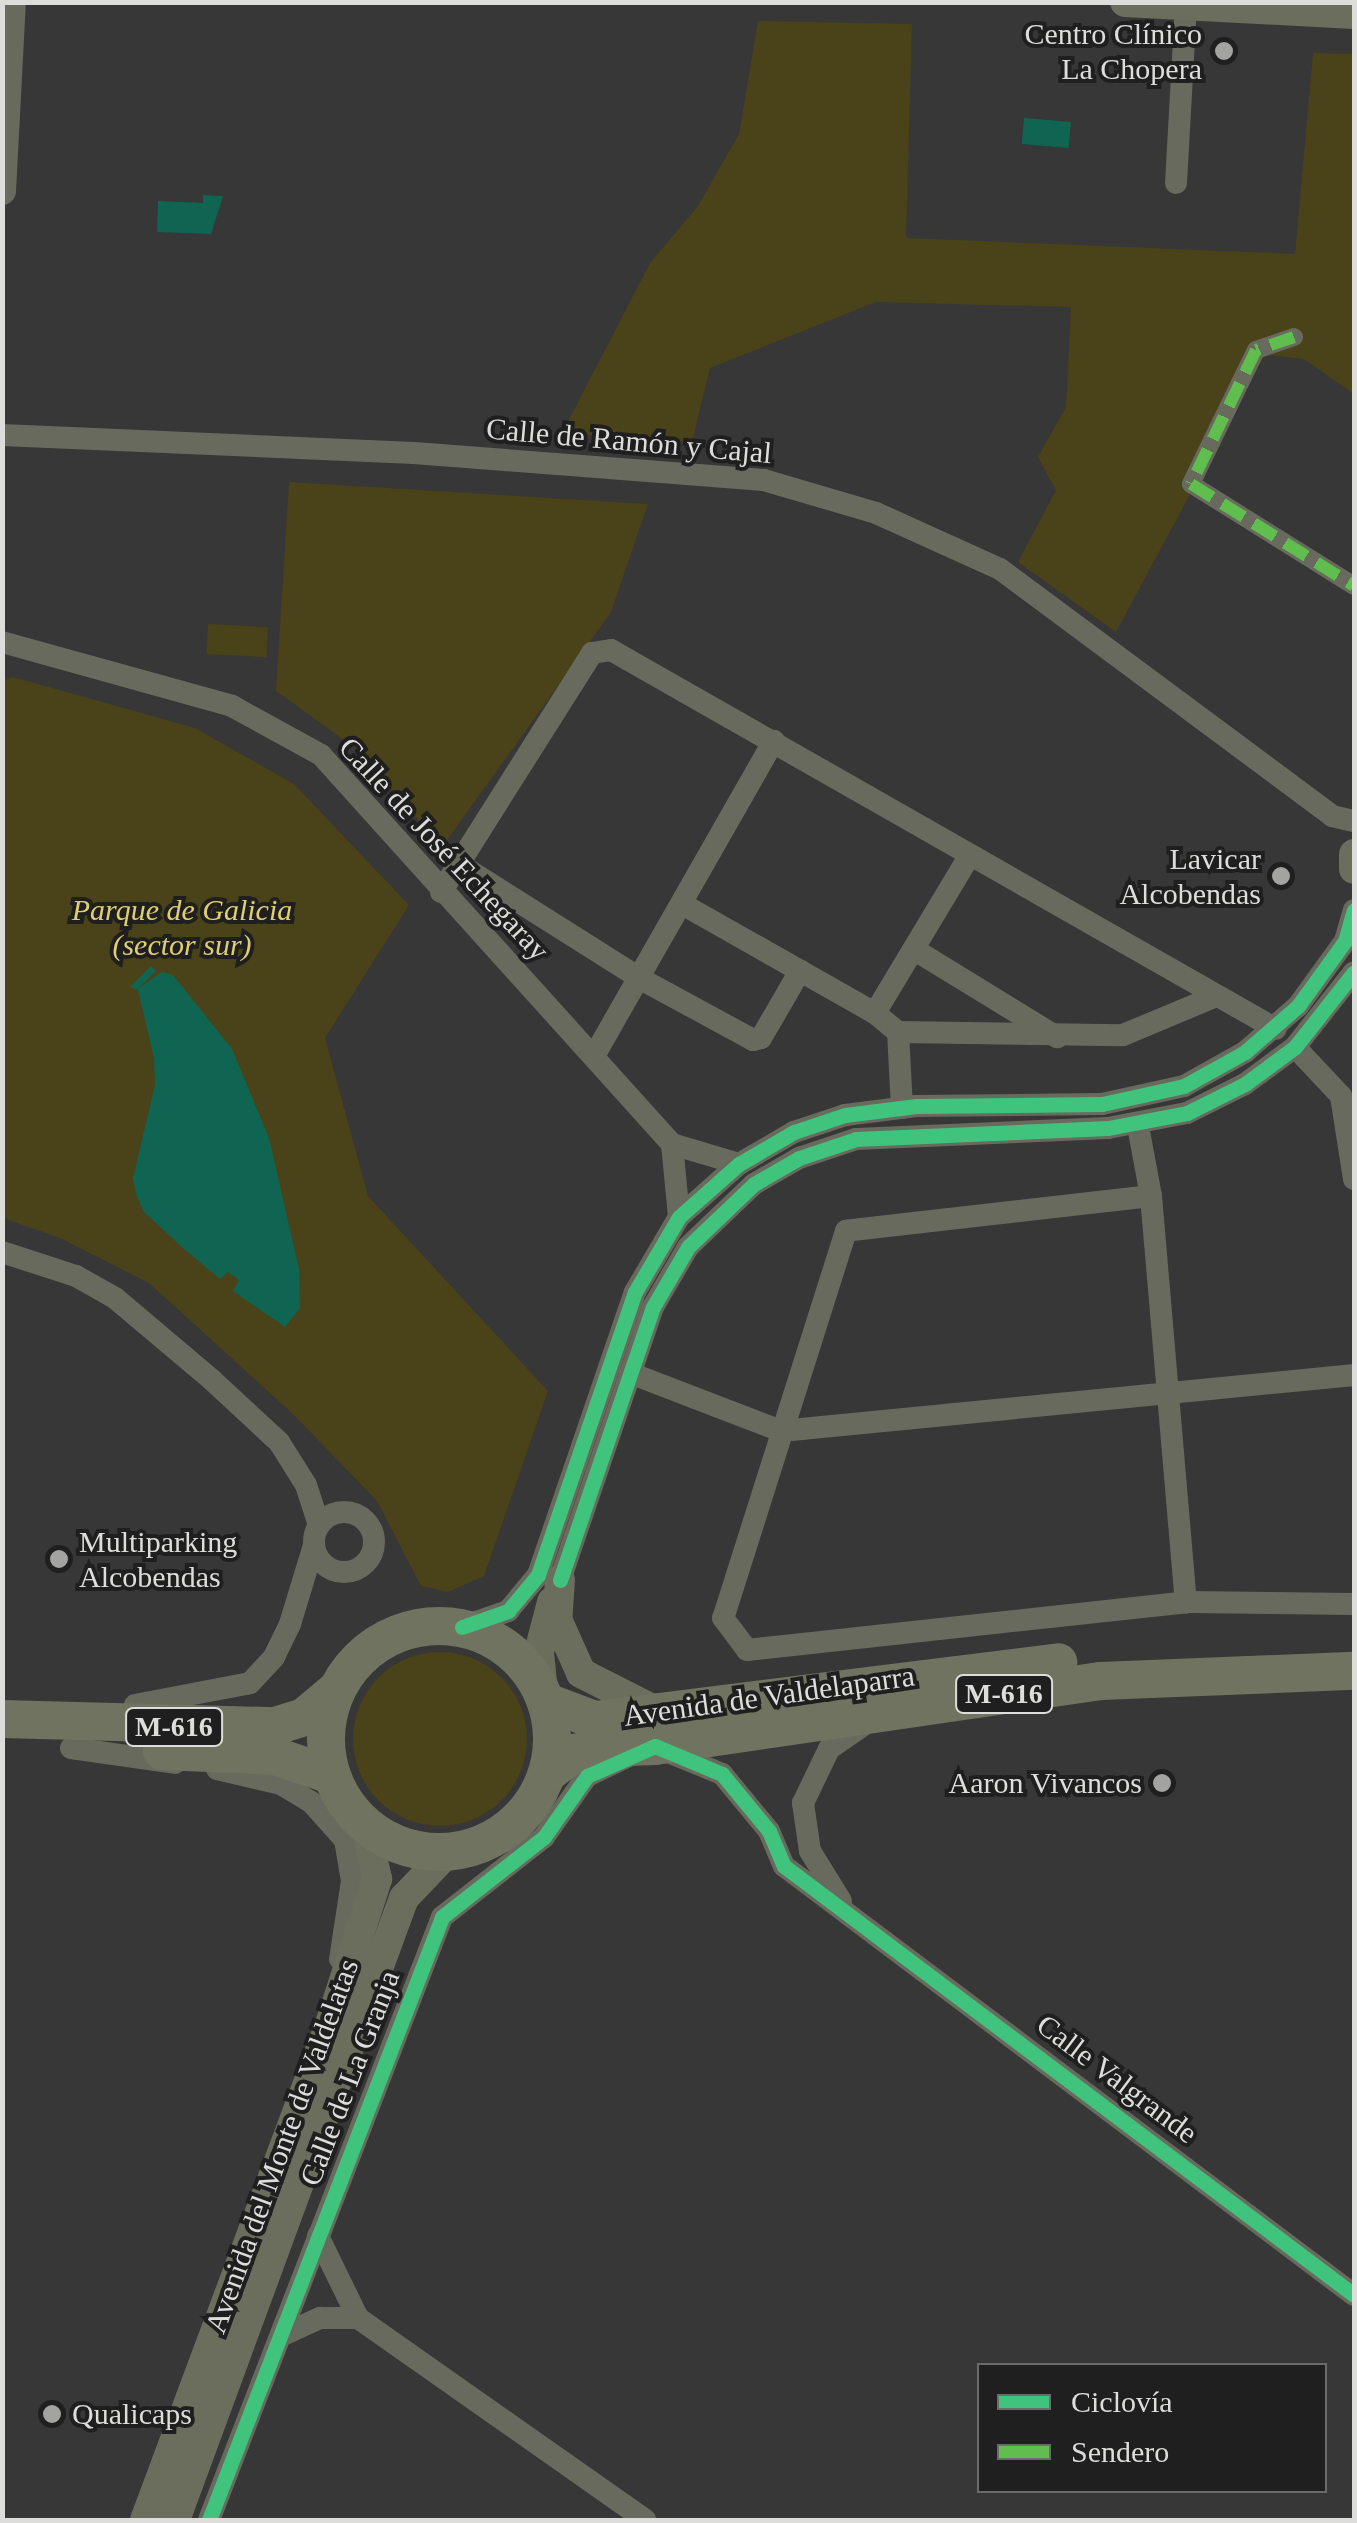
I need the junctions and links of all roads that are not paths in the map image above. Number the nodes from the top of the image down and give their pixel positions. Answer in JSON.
{"nodes":[{"id":1,"x":12,"y":2,"type":"edge"},
{"id":2,"x":1125,"y":2,"type":"edge"},
{"id":3,"x":1186,"y":6,"type":"junction"},
{"id":4,"x":1354,"y":14,"type":"edge"},
{"id":5,"x":1176,"y":183,"type":"dead end"},
{"id":6,"x":2,"y":190,"type":"edge"},
{"id":7,"x":1294,"y":338,"type":"dead end"},
{"id":8,"x":2,"y":435,"type":"edge"},
{"id":9,"x":1354,"y":586,"type":"edge"},
{"id":10,"x":2,"y":642,"type":"edge"},
{"id":11,"x":774,"y":741,"type":"junction"},
{"id":12,"x":1344,"y":818,"type":"edge"},
{"id":13,"x":970,"y":855,"type":"junction"},
{"id":14,"x":1354,"y":855,"type":"edge"},
{"id":15,"x":459,"y":864,"type":"junction"},
{"id":16,"x":1354,"y":869,"type":"edge"},
{"id":17,"x":442,"y":892,"type":"junction"},
{"id":18,"x":682,"y":904,"type":"junction"},
{"id":19,"x":1354,"y":910,"type":"edge"},
{"id":20,"x":914,"y":950,"type":"junction"},
{"id":21,"x":800,"y":970,"type":"junction"},
{"id":22,"x":1354,"y":972,"type":"edge"},
{"id":23,"x":639,"y":978,"type":"junction"},
{"id":24,"x":1214,"y":997,"type":"junction"},
{"id":25,"x":875,"y":1013,"type":"junction"},
{"id":26,"x":1276,"y":1029,"type":"junction"},
{"id":27,"x":898,"y":1032,"type":"junction"},
{"id":28,"x":1059,"y":1038,"type":"junction"},
{"id":29,"x":1295,"y":1047,"type":"junction"},
{"id":30,"x":594,"y":1056,"type":"junction"},
{"id":31,"x":902,"y":1108,"type":"junction"},
{"id":32,"x":1138,"y":1126,"type":"junction"},
{"id":33,"x":672,"y":1144,"type":"junction"},
{"id":34,"x":739,"y":1164,"type":"junction"},
{"id":35,"x":1354,"y":1179,"type":"edge"},
{"id":36,"x":1151,"y":1196,"type":"junction"},
{"id":37,"x":680,"y":1217,"type":"junction"},
{"id":38,"x":2,"y":1252,"type":"edge"},
{"id":39,"x":630,"y":1373,"type":"junction"},
{"id":40,"x":1354,"y":1376,"type":"edge"},
{"id":41,"x":1168,"y":1397,"type":"junction"},
{"id":42,"x":781,"y":1431,"type":"junction"},
{"id":43,"x":560,"y":1580,"type":"junction"},
{"id":44,"x":1186,"y":1602,"type":"junction"},
{"id":45,"x":1354,"y":1604,"type":"edge"},
{"id":46,"x":462,"y":1627,"type":"junction"},
{"id":47,"x":1354,"y":1647,"type":"edge"},
{"id":48,"x":1354,"y":1671,"type":"edge"},
{"id":49,"x":335,"y":1691,"type":"junction"},
{"id":50,"x":545,"y":1696,"type":"junction"},
{"id":51,"x":2,"y":1704,"type":"edge"},
{"id":52,"x":879,"y":1714,"type":"junction"},
{"id":53,"x":2,"y":1719,"type":"edge"},
{"id":54,"x":657,"y":1729,"type":"junction"},
{"id":55,"x":2,"y":1743,"type":"edge"},
{"id":56,"x":71,"y":1748,"type":"junction"},
{"id":57,"x":548,"y":1773,"type":"junction"},
{"id":58,"x":331,"y":1775,"type":"junction"},
{"id":59,"x":366,"y":1826,"type":"junction"},
{"id":60,"x":448,"y":1852,"type":"junction"},
{"id":61,"x":846,"y":1908,"type":"junction"},
{"id":62,"x":329,"y":2027,"type":"junction"},
{"id":63,"x":318,"y":2236,"type":"junction"},
{"id":64,"x":1354,"y":2294,"type":"edge"},
{"id":65,"x":358,"y":2318,"type":"junction"},
{"id":66,"x":283,"y":2335,"type":"junction"},
{"id":67,"x":144,"y":2520,"type":"edge"},
{"id":68,"x":174,"y":2520,"type":"edge"},
{"id":69,"x":209,"y":2520,"type":"edge"},
{"id":70,"x":645,"y":2520,"type":"edge"}],
"edges":[{"from":1,"to":6,"type":"street"},
{"from":2,"to":3,"type":"main road"},
{"from":3,"to":4,"type":"main road"},
{"from":3,"to":5,"type":"street"},
{"from":7,"to":9,"type":"street"},
{"from":8,"to":12,"type":"street","name":"Calle de Ramón y Cajal"},
{"from":10,"to":17,"type":"street","name":"Calle de José Echegaray"},
{"from":11,"to":13,"type":"street"},
{"from":11,"to":15,"type":"street"},
{"from":11,"to":18,"type":"street"},
{"from":12,"to":14,"type":"street","name":"Calle de Ramón y Cajal"},
{"from":13,"to":20,"type":"street"},
{"from":13,"to":24,"type":"street"},
{"from":14,"to":16,"type":"main road"},
{"from":15,"to":17,"type":"street"},
{"from":15,"to":23,"type":"street"},
{"from":17,"to":30,"type":"street","name":"Calle de José Echegaray"},
{"from":18,"to":21,"type":"street"},
{"from":18,"to":23,"type":"street"},
{"from":19,"to":26,"type":"street"},
{"from":20,"to":25,"type":"street"},
{"from":20,"to":28,"type":"street"},
{"from":21,"to":23,"type":"street"},
{"from":21,"to":25,"type":"street"},
{"from":22,"to":29,"type":"street"},
{"from":23,"to":30,"type":"street"},
{"from":24,"to":26,"type":"street"},
{"from":24,"to":28,"type":"street"},
{"from":25,"to":27,"type":"street"},
{"from":26,"to":31,"type":"street"},
{"from":27,"to":28,"type":"street"},
{"from":27,"to":31,"type":"street"},
{"from":29,"to":32,"type":"street"},
{"from":29,"to":35,"type":"street"},
{"from":30,"to":33,"type":"street","name":"Calle de José Echegaray"},
{"from":31,"to":34,"type":"street"},
{"from":32,"to":36,"type":"street"},
{"from":32,"to":39,"type":"street"},
{"from":33,"to":34,"type":"street"},
{"from":33,"to":37,"type":"street"},
{"from":34,"to":37,"type":"street"},
{"from":36,"to":41,"type":"street"},
{"from":36,"to":42,"type":"street"},
{"from":37,"to":46,"type":"street"},
{"from":38,"to":51,"type":"street"},
{"from":39,"to":42,"type":"street"},
{"from":39,"to":43,"type":"street"},
{"from":40,"to":41,"type":"street"},
{"from":41,"to":42,"type":"street"},
{"from":41,"to":44,"type":"street"},
{"from":42,"to":44,"type":"street"},
{"from":43,"to":50,"type":"main road"},
{"from":43,"to":54,"type":"main road"},
{"from":44,"to":45,"type":"street"},
{"from":46,"to":49,"type":"highway","number":"M-616"},
{"from":46,"to":50,"type":"highway","number":"M-616"},
{"from":47,"to":54,"type":"highway","name":"Avenida de Valdelaparra","number":"M-616"},
{"from":48,"to":52,"type":"highway","name":"Avenida de Valdelaparra","number":"M-616"},
{"from":49,"to":53,"type":"highway","number":"M-616"},
{"from":49,"to":58,"type":"highway","number":"M-616"},
{"from":50,"to":54,"type":"highway","name":"Avenida de Valdelaparra","number":"M-616"},
{"from":50,"to":57,"type":"highway"},
{"from":52,"to":54,"type":"highway","name":"Avenida de Valdelaparra","number":"M-616"},
{"from":52,"to":61,"type":"street"},
{"from":54,"to":57,"type":"highway","name":"Avenida de Valdelaparra","number":"M-616"},
{"from":54,"to":61,"type":"street","name":"Calle Valgrande"},
{"from":54,"to":63,"type":"street","name":"Calle de La Granja"},
{"from":55,"to":56,"type":"highway","number":"M-616"},
{"from":56,"to":58,"type":"highway","number":"M-616"},
{"from":56,"to":62,"type":"street"},
{"from":57,"to":60,"type":"highway","number":"M-616"},
{"from":58,"to":59,"type":"highway"},
{"from":59,"to":60,"type":"highway"},
{"from":59,"to":62,"type":"main road","name":"Avenida del Monte de Valdelatas"},
{"from":60,"to":68,"type":"main road","name":"Avenida del Monte de Valdelatas"},
{"from":61,"to":64,"type":"street","name":"Calle Valgrande"},
{"from":62,"to":67,"type":"main road","name":"Avenida del Monte de Valdelatas"},
{"from":63,"to":65,"type":"street"},
{"from":63,"to":66,"type":"street","name":"Calle de La Granja"},
{"from":65,"to":66,"type":"street"},
{"from":65,"to":70,"type":"street"},
{"from":66,"to":69,"type":"street","name":"Calle de La Granja"}]}
